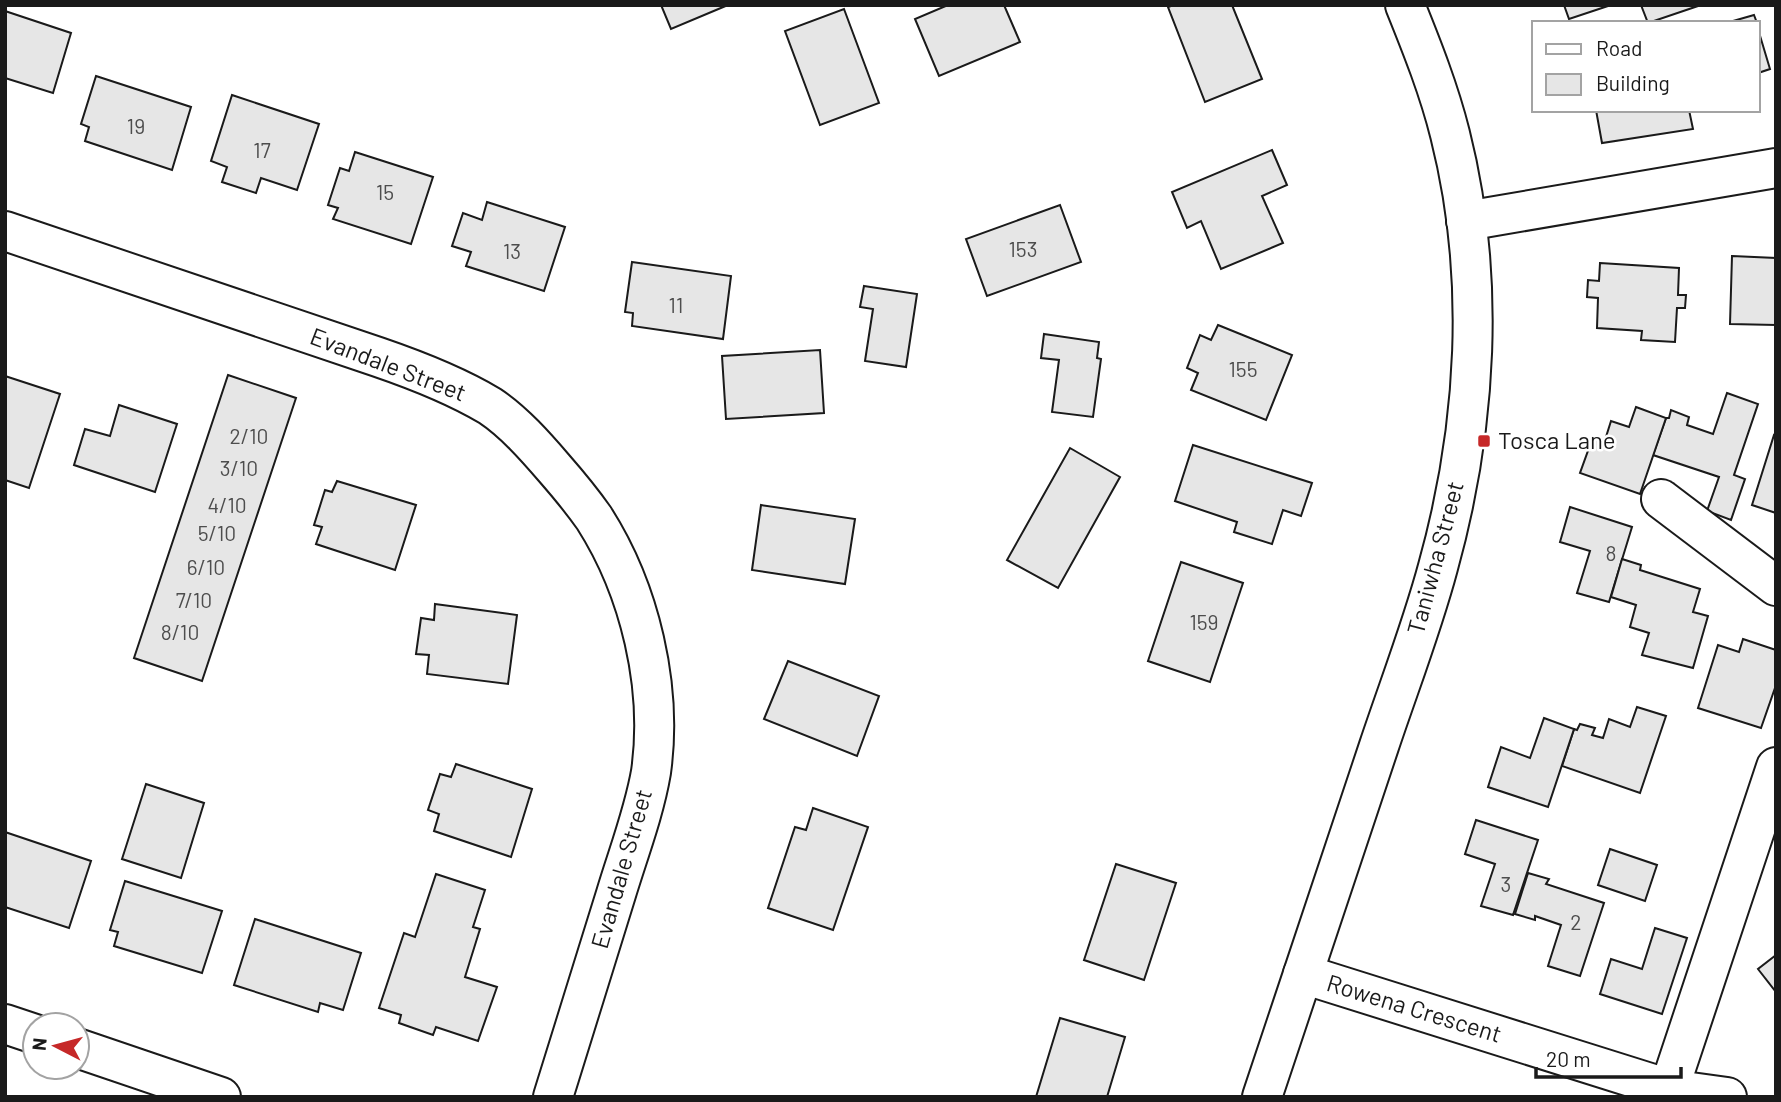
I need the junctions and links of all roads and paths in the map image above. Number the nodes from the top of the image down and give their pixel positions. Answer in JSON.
{"nodes":[{"id":1,"x":1405,"y":5,"type":"edge"},
{"id":2,"x":1776,"y":168,"type":"edge"},
{"id":3,"x":1466,"y":221,"type":"junction"},
{"id":4,"x":5,"y":231,"type":"edge"},
{"id":5,"x":1661,"y":499,"type":"dead end"},
{"id":6,"x":1776,"y":586,"type":"edge"},
{"id":7,"x":1776,"y":767,"type":"edge"},
{"id":8,"x":1303,"y":974,"type":"junction"},
{"id":9,"x":91,"y":1053,"type":"edge"},
{"id":10,"x":1669,"y":1089,"type":"junction"},
{"id":11,"x":213,"y":1095,"type":"edge"},
{"id":12,"x":553,"y":1097,"type":"edge"},
{"id":13,"x":1262,"y":1097,"type":"edge"},
{"id":14,"x":1727,"y":1097,"type":"edge"}],
"edges":[{"from":1,"to":3,"type":"street","name":"Taniwha Street"},
{"from":2,"to":3,"type":"street"},
{"from":3,"to":8,"type":"street","name":"Taniwha Street"},
{"from":4,"to":12,"type":"street","name":"Evandale Street"},
{"from":5,"to":6,"type":"street"},
{"from":7,"to":10,"type":"street"},
{"from":8,"to":10,"type":"street","name":"Rowena Crescent"},
{"from":8,"to":13,"type":"street","name":"Taniwha Street"},
{"from":9,"to":11,"type":"street"},
{"from":10,"to":14,"type":"street","name":"Rowena Crescent"}]}
